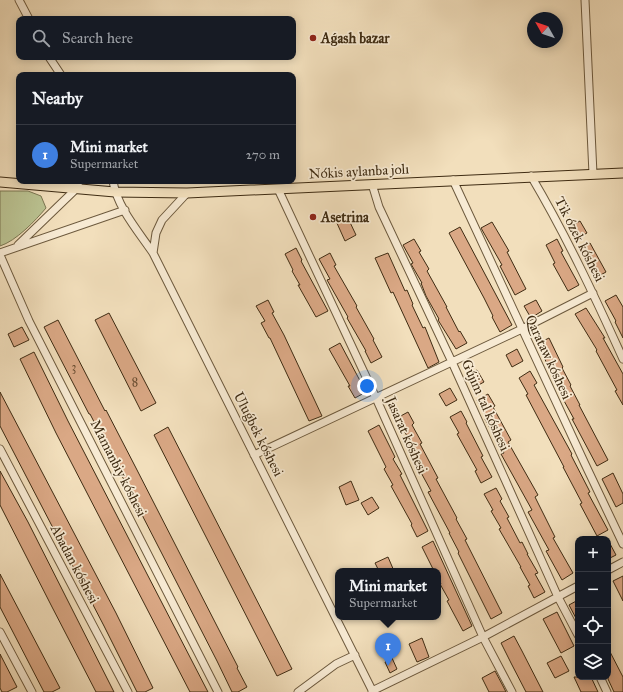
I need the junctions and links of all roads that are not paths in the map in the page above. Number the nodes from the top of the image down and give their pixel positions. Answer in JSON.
{"nodes":[{"id":1,"x":19,"y":0,"type":"edge"},
{"id":2,"x":585,"y":0,"type":"edge"},
{"id":3,"x":27,"y":16,"type":"edge"},
{"id":4,"x":51,"y":60,"type":"edge"},
{"id":5,"x":59,"y":72,"type":"edge"},
{"id":6,"x":623,"y":173,"type":"edge"},
{"id":7,"x":593,"y":174,"type":"junction"},
{"id":8,"x":531,"y":176,"type":"junction"},
{"id":9,"x":453,"y":180,"type":"junction"},
{"id":10,"x":0,"y":182,"type":"edge"},
{"id":11,"x":16,"y":183,"type":"edge"},
{"id":12,"x":52,"y":184,"type":"edge"},
{"id":13,"x":114,"y":184,"type":"edge"},
{"id":14,"x":372,"y":184,"type":"junction"},
{"id":15,"x":78,"y":185,"type":"edge"},
{"id":16,"x":278,"y":189,"type":"junction"},
{"id":17,"x":115,"y":192,"type":"junction"},
{"id":18,"x":187,"y":193,"type":"junction"},
{"id":19,"x":125,"y":210,"type":"junction"},
{"id":20,"x":15,"y":248,"type":"junction"},
{"id":21,"x":153,"y":252,"type":"junction"},
{"id":22,"x":0,"y":254,"type":"edge"},
{"id":23,"x":593,"y":293,"type":"junction"},
{"id":24,"x":522,"y":329,"type":"junction"},
{"id":25,"x":623,"y":359,"type":"edge"},
{"id":26,"x":452,"y":362,"type":"junction"},
{"id":27,"x":376,"y":398,"type":"junction"},
{"id":28,"x":0,"y":449,"type":"edge"},
{"id":29,"x":254,"y":455,"type":"junction"},
{"id":30,"x":623,"y":544,"type":"edge"},
{"id":31,"x":623,"y":562,"type":"edge"},
{"id":32,"x":611,"y":568,"type":"edge"},
{"id":33,"x":575,"y":588,"type":"edge"},
{"id":34,"x":558,"y":596,"type":"junction"},
{"id":35,"x":335,"y":615,"type":"edge"},
{"id":36,"x":337,"y":620,"type":"edge"},
{"id":37,"x":575,"y":629,"type":"edge"},
{"id":38,"x":0,"y":632,"type":"edge"},
{"id":39,"x":483,"y":637,"type":"junction"},
{"id":40,"x":355,"y":655,"type":"junction"},
{"id":41,"x":601,"y":680,"type":"edge"},
{"id":42,"x":372,"y":691,"type":"edge"},
{"id":43,"x":32,"y":692,"type":"edge"},
{"id":44,"x":128,"y":692,"type":"edge"},
{"id":45,"x":218,"y":692,"type":"edge"},
{"id":46,"x":298,"y":692,"type":"edge"},
{"id":47,"x":512,"y":692,"type":"edge"},
{"id":48,"x":607,"y":692,"type":"edge"}],
"edges":[{"from":1,"to":3,"type":"street"},
{"from":2,"to":7,"type":"street"},
{"from":4,"to":5,"type":"street"},
{"from":6,"to":7,"type":"main road","name":"Nókis aylanba jolı"},
{"from":7,"to":8,"type":"main road","name":"Nókis aylanba jolı"},
{"from":8,"to":9,"type":"main road","name":"Nókis aylanba jolı"},
{"from":8,"to":23,"type":"street","name":"Tik ózek kóshesi"},
{"from":9,"to":14,"type":"main road","name":"Nókis aylanba jolı"},
{"from":9,"to":24,"type":"street","name":"Qarataw kóshesi"},
{"from":10,"to":11,"type":"main road","name":"Nókis aylanba jolı"},
{"from":12,"to":15,"type":"main road","name":"Nókis aylanba jolı"},
{"from":13,"to":17,"type":"street","name":"Uluǵbek kóshesi"},
{"from":14,"to":16,"type":"main road","name":"Nókis aylanba jolı"},
{"from":14,"to":26,"type":"street","name":"Gújim tal kóshesi"},
{"from":15,"to":17,"type":"main road","name":"Nókis aylanba jolı"},
{"from":15,"to":20,"type":"street"},
{"from":16,"to":18,"type":"main road","name":"Nókis aylanba jolı"},
{"from":16,"to":27,"type":"street","name":"Jasarat kóshesi"},
{"from":17,"to":18,"type":"main road","name":"Nókis aylanba jolı"},
{"from":17,"to":19,"type":"street","name":"Uluǵbek kóshesi"},
{"from":18,"to":21,"type":"street"},
{"from":19,"to":20,"type":"street"},
{"from":19,"to":21,"type":"street","name":"Uluǵbek kóshesi"},
{"from":20,"to":22,"type":"street"},
{"from":21,"to":29,"type":"street","name":"Uluǵbek kóshesi"},
{"from":22,"to":45,"type":"street","name":"Mamanbiy kóshesi"},
{"from":23,"to":24,"type":"street"},
{"from":23,"to":25,"type":"street","name":"Tik ózek kóshesi"},
{"from":24,"to":26,"type":"street"},
{"from":24,"to":30,"type":"street","name":"Qarataw kóshesi"},
{"from":26,"to":27,"type":"street"},
{"from":26,"to":34,"type":"street","name":"Gújim tal kóshesi"},
{"from":27,"to":29,"type":"street"},
{"from":27,"to":39,"type":"street","name":"Jasarat kóshesi"},
{"from":28,"to":44,"type":"street","name":"Abadan kóshesi"},
{"from":29,"to":35,"type":"street","name":"Uluǵbek kóshesi"},
{"from":31,"to":32,"type":"street"},
{"from":33,"to":34,"type":"street"},
{"from":34,"to":37,"type":"street","name":"Gújim tal kóshesi"},
{"from":34,"to":39,"type":"street"},
{"from":36,"to":40,"type":"street","name":"Uluǵbek kóshesi"},
{"from":38,"to":43,"type":"street"},
{"from":39,"to":42,"type":"street"},
{"from":39,"to":47,"type":"street","name":"Jasarat kóshesi"},
{"from":40,"to":42,"type":"street","name":"Uluǵbek kóshesi"},
{"from":40,"to":46,"type":"street"},
{"from":41,"to":48,"type":"street"}]}
